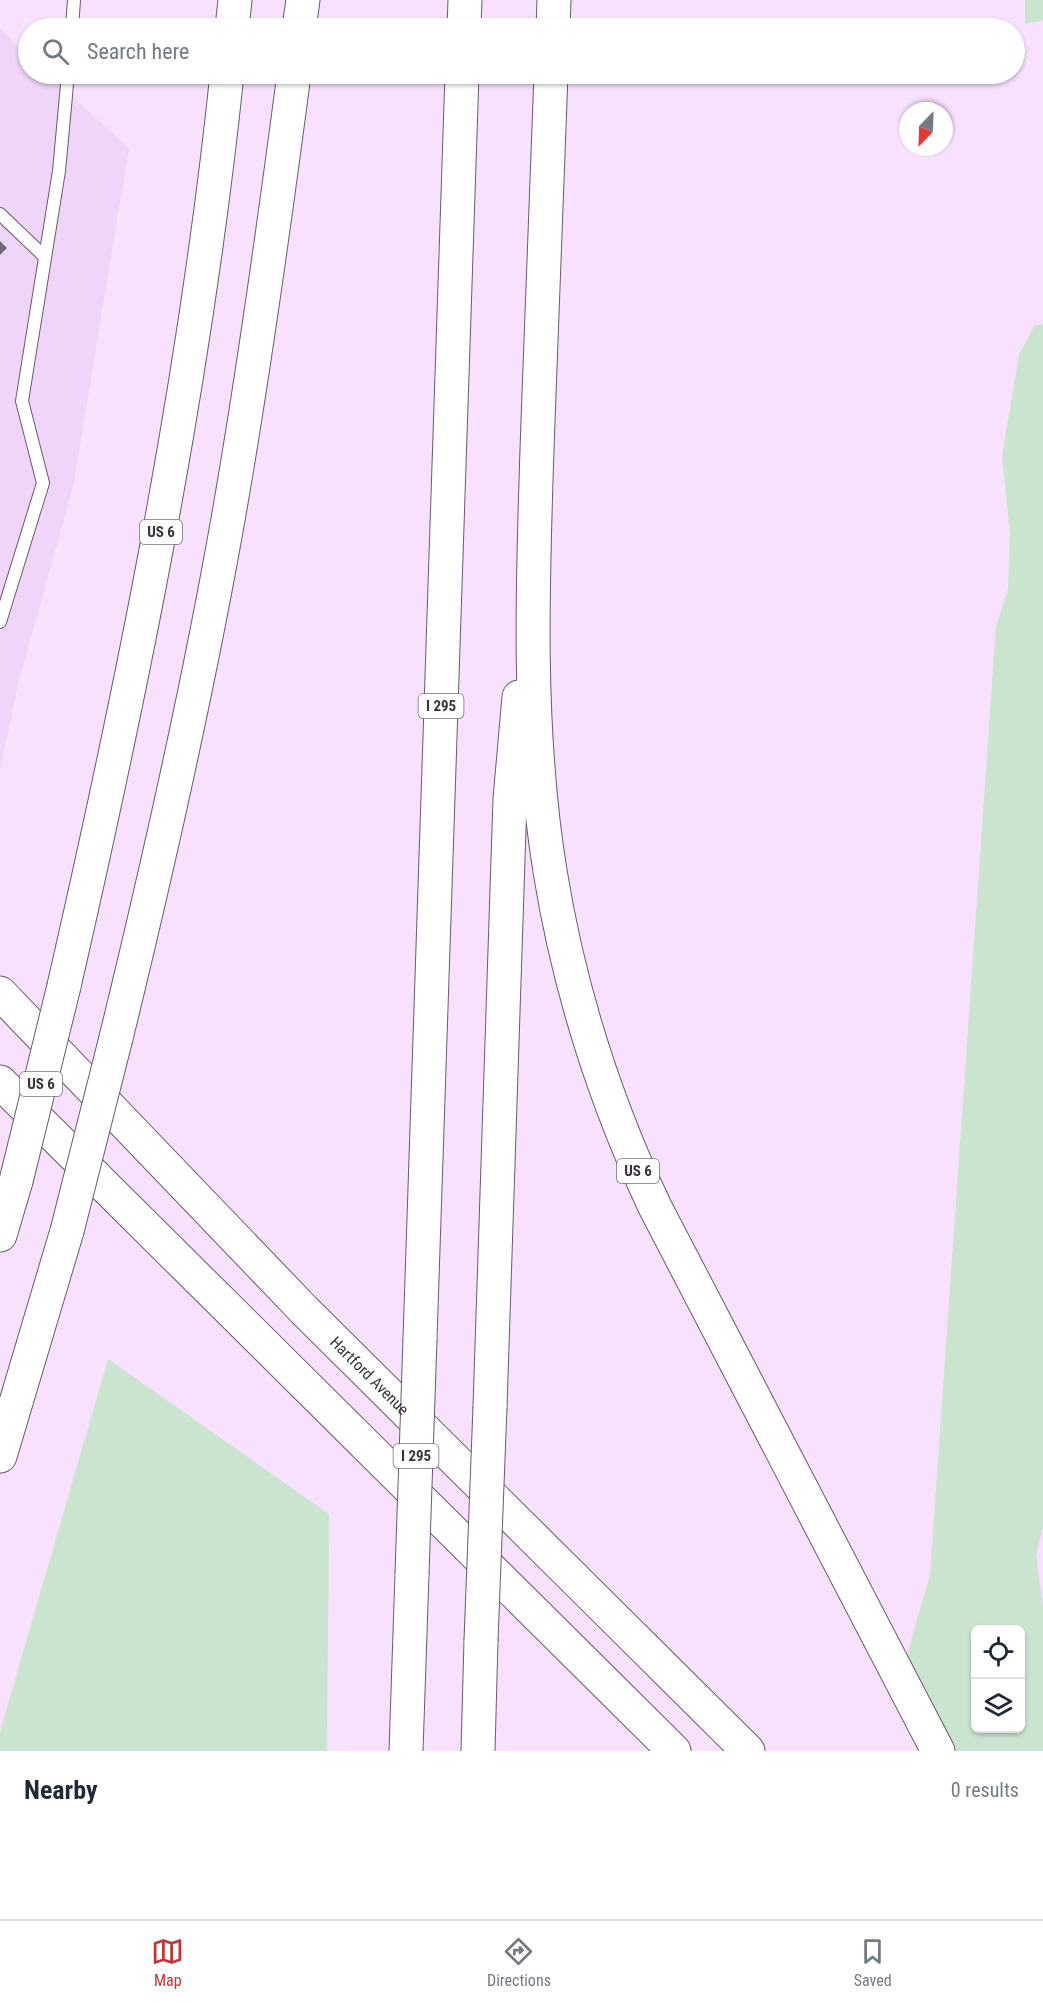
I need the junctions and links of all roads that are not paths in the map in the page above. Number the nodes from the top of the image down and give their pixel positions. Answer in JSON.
{"nodes":[{"id":1,"x":74,"y":0,"type":"edge"},
{"id":2,"x":235,"y":0,"type":"edge"},
{"id":3,"x":303,"y":0,"type":"edge"},
{"id":4,"x":465,"y":0,"type":"edge"},
{"id":5,"x":554,"y":0,"type":"edge"},
{"id":6,"x":73,"y":18,"type":"edge"},
{"id":7,"x":233,"y":18,"type":"edge"},
{"id":8,"x":300,"y":18,"type":"edge"},
{"id":9,"x":464,"y":18,"type":"edge"},
{"id":10,"x":553,"y":18,"type":"edge"},
{"id":11,"x":67,"y":84,"type":"edge"},
{"id":12,"x":226,"y":84,"type":"edge"},
{"id":13,"x":293,"y":84,"type":"edge"},
{"id":14,"x":462,"y":84,"type":"edge"},
{"id":15,"x":551,"y":84,"type":"edge"},
{"id":16,"x":0,"y":214,"type":"edge"},
{"id":17,"x":45,"y":257,"type":"junction"},
{"id":18,"x":534,"y":531,"type":"junction"},
{"id":19,"x":0,"y":622,"type":"edge"},
{"id":20,"x":0,"y":993,"type":"edge"},
{"id":21,"x":0,"y":1082,"type":"edge"},
{"id":22,"x":16,"y":1181,"type":"junction"},
{"id":23,"x":0,"y":1221,"type":"edge"},
{"id":24,"x":0,"y":1235,"type":"edge"},
{"id":25,"x":0,"y":1456,"type":"edge"},
{"id":26,"x":406,"y":1751,"type":"edge"},
{"id":27,"x":478,"y":1751,"type":"edge"},
{"id":28,"x":674,"y":1751,"type":"edge"},
{"id":29,"x":748,"y":1751,"type":"edge"},
{"id":30,"x":938,"y":1751,"type":"edge"}],
"edges":[{"from":1,"to":6,"type":"lane"},
{"from":2,"to":7,"type":"main road"},
{"from":3,"to":8,"type":"main road"},
{"from":4,"to":9,"type":"main road"},
{"from":5,"to":10,"type":"main road"},
{"from":11,"to":17,"type":"lane"},
{"from":12,"to":22,"type":"main road","number":"US 6","bridge":true},
{"from":13,"to":25,"type":"main road","bridge":true},
{"from":14,"to":26,"type":"main road","number":"I 295","bridge":true},
{"from":15,"to":18,"type":"main road","number":"US 6"},
{"from":16,"to":17,"type":"lane"},
{"from":17,"to":19,"type":"lane"},
{"from":18,"to":27,"type":"main road","bridge":true},
{"from":18,"to":30,"type":"main road","number":"US 6"},
{"from":20,"to":29,"type":"main road","name":"Hartford Avenue"},
{"from":21,"to":28,"type":"main road","number":"US 6"},
{"from":22,"to":23,"type":"main road","number":"US 6"},
{"from":22,"to":24,"type":"main road"}]}
